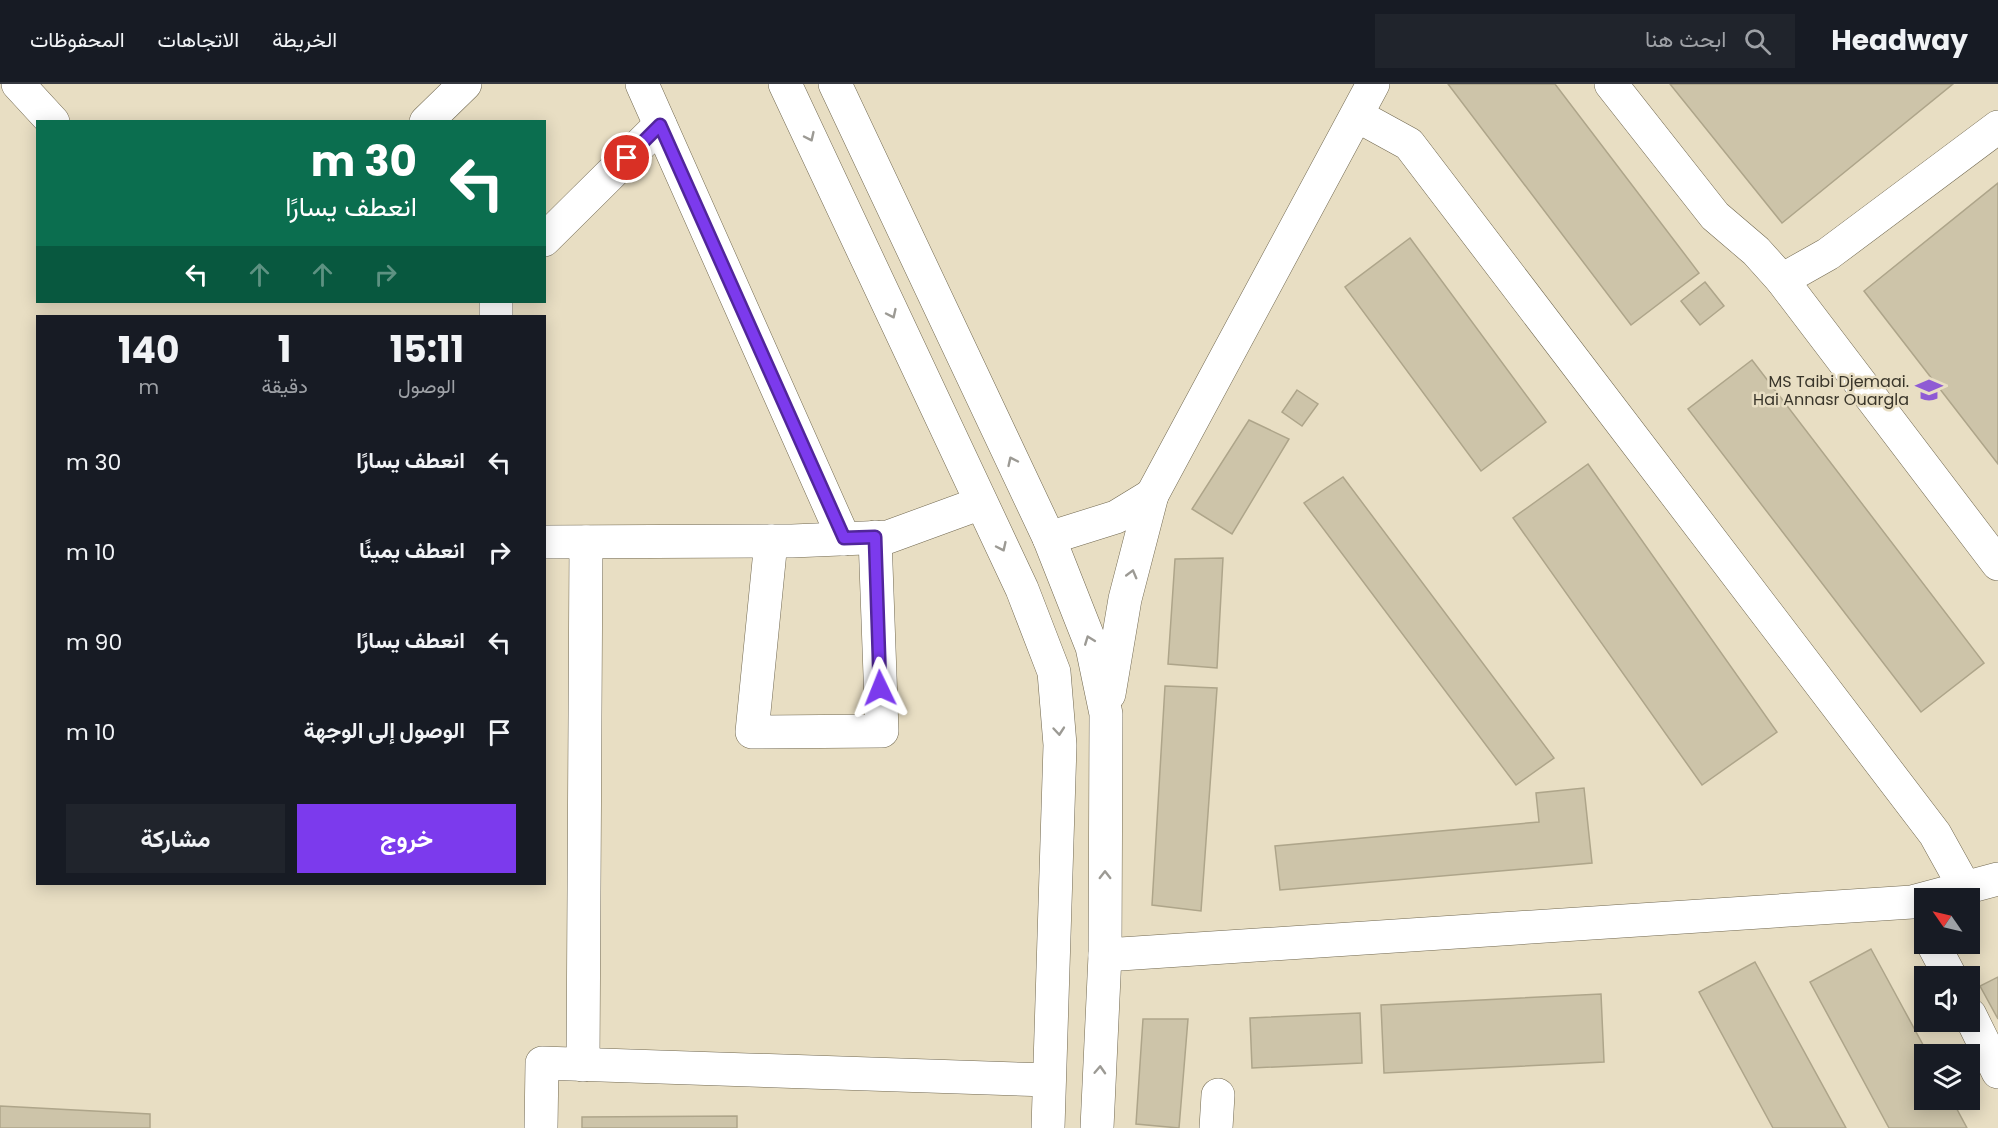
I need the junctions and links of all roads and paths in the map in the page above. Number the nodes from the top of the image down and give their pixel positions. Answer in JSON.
{"nodes":[{"id":1,"x":18,"y":84,"type":"edge"},
{"id":2,"x":465,"y":84,"type":"edge"},
{"id":3,"x":642,"y":84,"type":"edge"},
{"id":4,"x":785,"y":84,"type":"edge"},
{"id":5,"x":835,"y":84,"type":"edge"},
{"id":6,"x":1373,"y":84,"type":"edge"},
{"id":7,"x":1611,"y":84,"type":"edge"},
{"id":8,"x":1358,"y":116,"type":"junction"},
{"id":9,"x":51,"y":120,"type":"edge"},
{"id":10,"x":428,"y":120,"type":"edge"},
{"id":11,"x":660,"y":125,"type":"junction"},
{"id":12,"x":1998,"y":128,"type":"edge"},
{"id":13,"x":546,"y":238,"type":"edge"},
{"id":14,"x":1782,"y":280,"type":"junction"},
{"id":15,"x":1152,"y":495,"type":"junction"},
{"id":16,"x":981,"y":503,"type":"junction"},
{"id":17,"x":860,"y":538,"type":"junction"},
{"id":18,"x":1049,"y":538,"type":"junction"},
{"id":19,"x":771,"y":541,"type":"junction"},
{"id":20,"x":546,"y":542,"type":"edge"},
{"id":21,"x":586,"y":542,"type":"junction"},
{"id":22,"x":1998,"y":564,"type":"edge"},
{"id":23,"x":1106,"y":714,"type":"junction"},
{"id":24,"x":1998,"y":879,"type":"edge"},
{"id":25,"x":1965,"y":888,"type":"joint"},
{"id":26,"x":1914,"y":914,"type":"edge"},
{"id":27,"x":1105,"y":955,"type":"junction"},
{"id":28,"x":1978,"y":1032,"type":"edge"},
{"id":29,"x":583,"y":1065,"type":"junction"},
{"id":30,"x":1998,"y":1072,"type":"edge"},
{"id":31,"x":1049,"y":1080,"type":"junction"},
{"id":32,"x":1218,"y":1095,"type":"dead end"},
{"id":33,"x":541,"y":1128,"type":"edge"},
{"id":34,"x":1048,"y":1128,"type":"edge"},
{"id":35,"x":1097,"y":1128,"type":"edge"},
{"id":36,"x":1216,"y":1128,"type":"edge"}],
"edges":[{"from":1,"to":9,"type":"street"},
{"from":2,"to":10,"type":"street"},
{"from":3,"to":11,"type":"street"},
{"from":4,"to":16,"type":"street","one_way":true},
{"from":18,"to":5,"type":"street","one_way":true},
{"from":6,"to":8,"type":"street"},
{"from":7,"to":14,"type":"street"},
{"from":8,"to":15,"type":"street"},
{"from":8,"to":25,"type":"street"},
{"from":11,"to":13,"type":"street"},
{"from":11,"to":17,"type":"street"},
{"from":12,"to":14,"type":"street"},
{"from":14,"to":22,"type":"street"},
{"from":15,"to":18,"type":"street"},
{"from":23,"to":15,"type":"street","one_way":true},
{"from":16,"to":17,"type":"street"},
{"from":16,"to":31,"type":"street","one_way":true},
{"from":17,"to":19,"type":"street"},
{"from":17,"to":19,"type":"street"},
{"from":23,"to":18,"type":"street","one_way":true},
{"from":19,"to":21,"type":"street"},
{"from":20,"to":21,"type":"street"},
{"from":21,"to":29,"type":"street"},
{"from":27,"to":23,"type":"street","one_way":true},
{"from":24,"to":25,"type":"street"},
{"from":26,"to":27,"type":"street"},
{"from":35,"to":27,"type":"street","one_way":true},
{"from":28,"to":30,"type":"street"},
{"from":29,"to":31,"type":"street"},
{"from":29,"to":33,"type":"street"},
{"from":31,"to":34,"type":"street"},
{"from":32,"to":36,"type":"street"}]}
